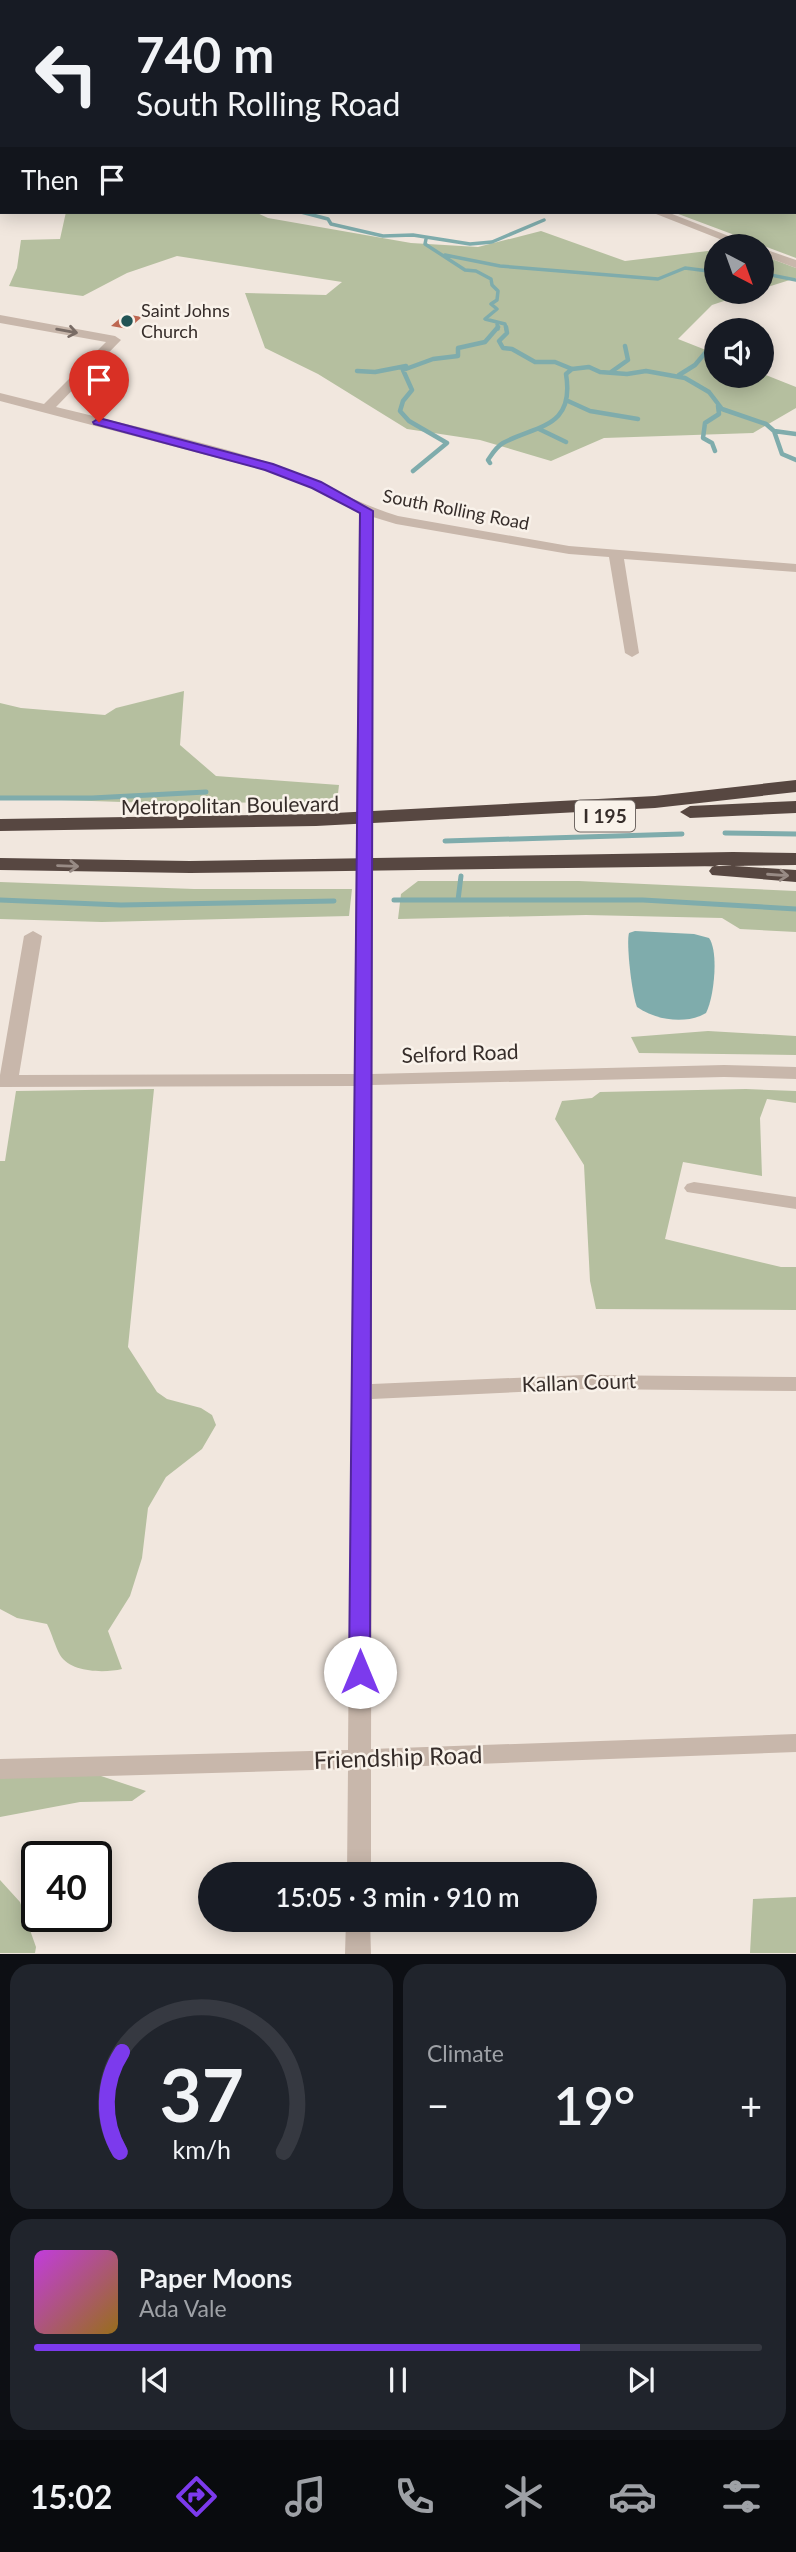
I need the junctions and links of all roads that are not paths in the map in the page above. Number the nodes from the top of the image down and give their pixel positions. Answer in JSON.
{"nodes":[{"id":1,"x":662,"y":214,"type":"edge"},
{"id":2,"x":716,"y":234,"type":"edge"},
{"id":3,"x":774,"y":256,"type":"edge"},
{"id":4,"x":796,"y":264,"type":"edge"},
{"id":5,"x":0,"y":319,"type":"edge"},
{"id":6,"x":0,"y":397,"type":"edge"},
{"id":7,"x":47,"y":409,"type":"junction"},
{"id":8,"x":366,"y":511,"type":"junction"},
{"id":9,"x":616,"y":554,"type":"junction"},
{"id":10,"x":796,"y":568,"type":"edge"},
{"id":11,"x":632,"y":653,"type":"dead end"},
{"id":12,"x":796,"y":786,"type":"edge"},
{"id":13,"x":796,"y":807,"type":"edge"},
{"id":14,"x":415,"y":820,"type":"junction"},
{"id":15,"x":0,"y":826,"type":"edge"},
{"id":16,"x":796,"y":859,"type":"edge"},
{"id":17,"x":0,"y":863,"type":"edge"},
{"id":18,"x":416,"y":863,"type":"junction"},
{"id":19,"x":796,"y":876,"type":"edge"},
{"id":20,"x":33,"y":936,"type":"dead end"},
{"id":21,"x":796,"y":1073,"type":"edge"},
{"id":22,"x":364,"y":1080,"type":"junction"},
{"id":23,"x":4,"y":1081,"type":"edge"},
{"id":24,"x":694,"y":1188,"type":"dead end"},
{"id":25,"x":796,"y":1203,"type":"edge"},
{"id":26,"x":796,"y":1384,"type":"edge"},
{"id":27,"x":362,"y":1392,"type":"junction"},
{"id":28,"x":796,"y":1743,"type":"edge"},
{"id":29,"x":360,"y":1759,"type":"junction"},
{"id":30,"x":0,"y":1769,"type":"edge"},
{"id":31,"x":359,"y":1862,"type":"edge"},
{"id":32,"x":358,"y":1932,"type":"edge"},
{"id":33,"x":358,"y":1954,"type":"edge"}],
"edges":[{"from":1,"to":2,"type":"street"},
{"from":3,"to":4,"type":"street"},
{"from":5,"to":7,"type":"street","one_way":true},
{"from":6,"to":7,"type":"street","name":"South Rolling Road"},
{"from":7,"to":8,"type":"street","name":"South Rolling Road"},
{"from":8,"to":9,"type":"street","name":"South Rolling Road"},
{"from":8,"to":22,"type":"street"},
{"from":9,"to":10,"type":"street","name":"South Rolling Road"},
{"from":9,"to":11,"type":"street"},
{"from":12,"to":14,"type":"highway"},
{"from":13,"to":14,"type":"highway","name":"Metropolitan Boulevard","number":"I 195"},
{"from":14,"to":15,"type":"highway","name":"Metropolitan Boulevard","number":"I 195"},
{"from":16,"to":18,"type":"highway","number":"I 195"},
{"from":17,"to":18,"type":"highway","number":"I 195","one_way":true},
{"from":18,"to":19,"type":"highway","one_way":true},
{"from":20,"to":23,"type":"street"},
{"from":21,"to":22,"type":"street","name":"Selford Road"},
{"from":22,"to":23,"type":"street","name":"Selford Road"},
{"from":22,"to":27,"type":"street"},
{"from":24,"to":25,"type":"street"},
{"from":26,"to":27,"type":"street","name":"Kallan Court"},
{"from":27,"to":29,"type":"street"},
{"from":28,"to":29,"type":"street","name":"Friendship Road"},
{"from":29,"to":30,"type":"street","name":"Friendship Road"},
{"from":29,"to":31,"type":"street"},
{"from":32,"to":33,"type":"street"}]}
